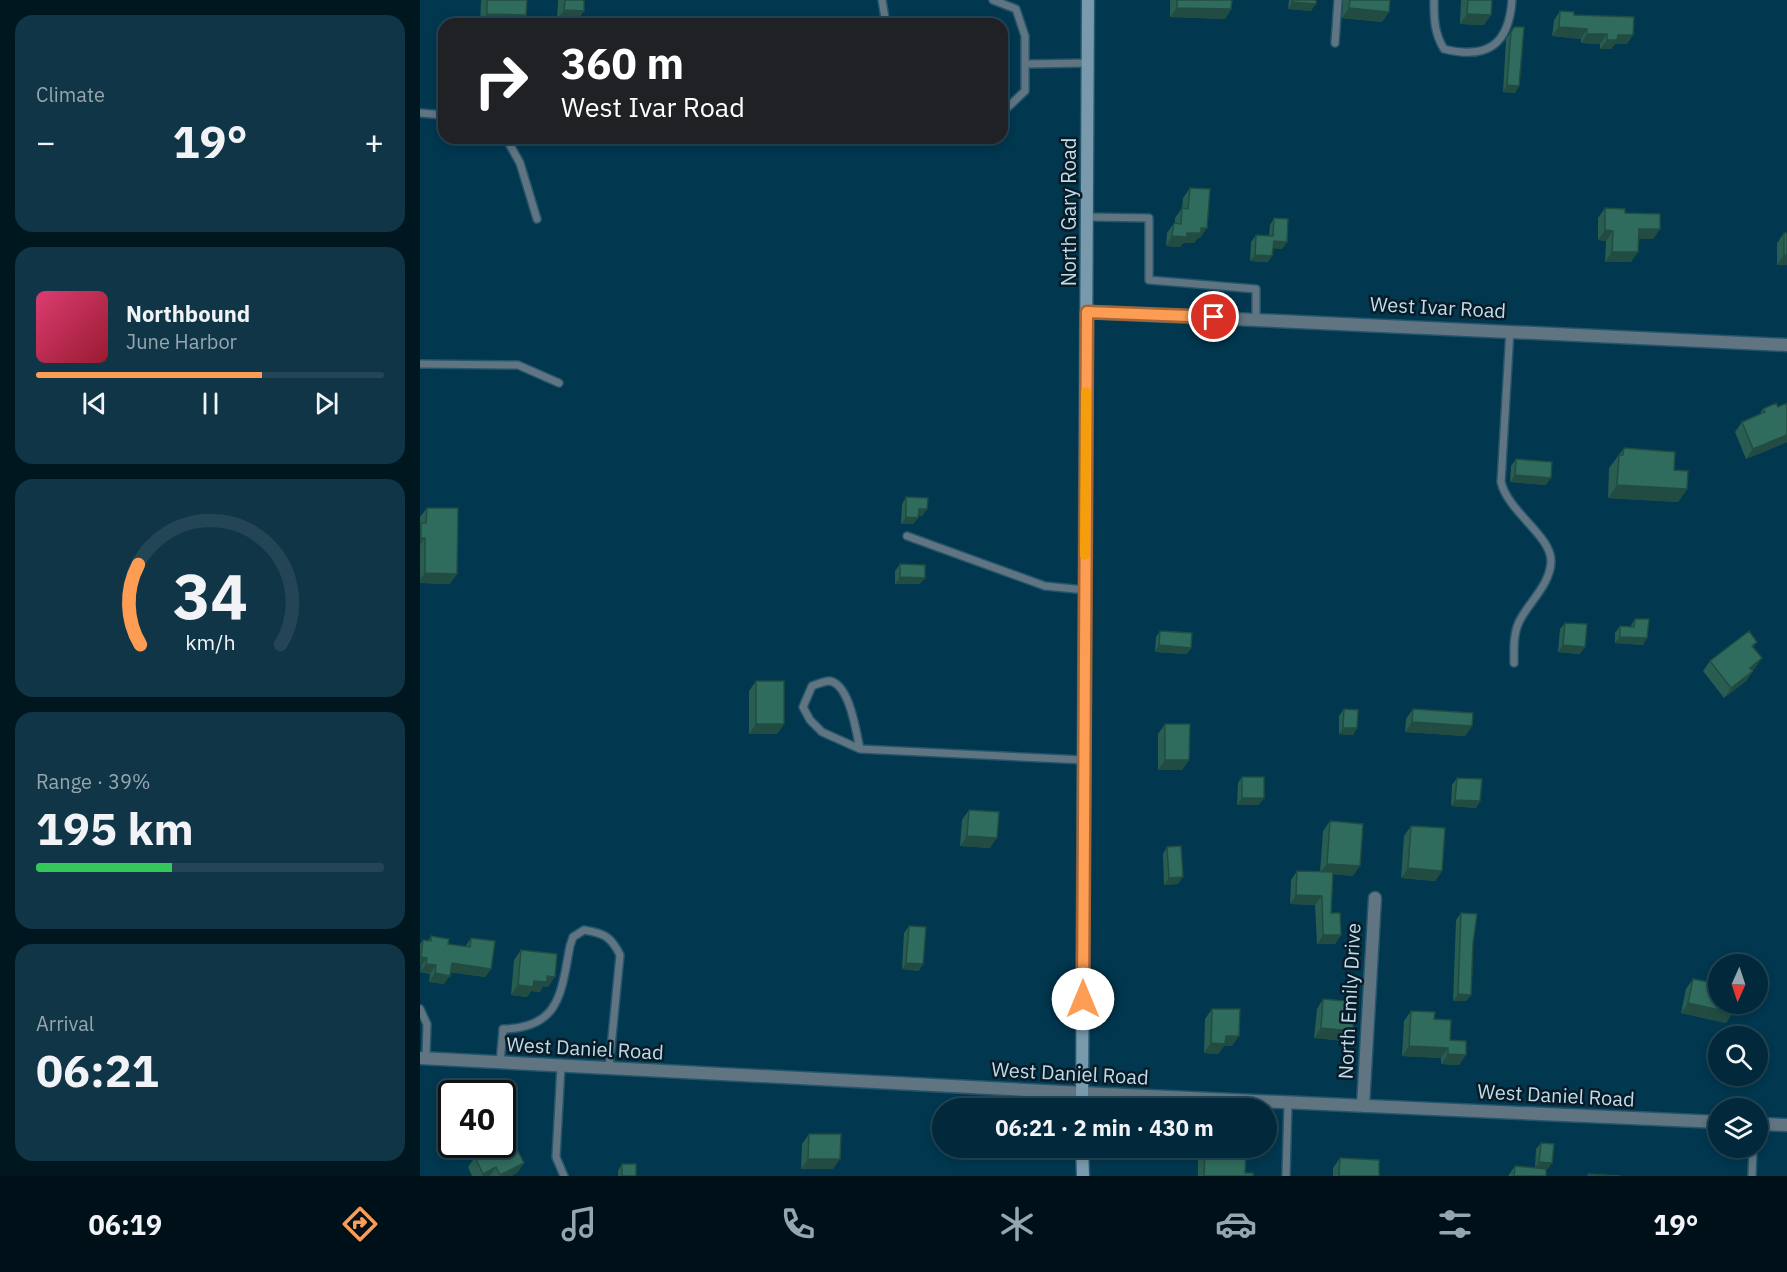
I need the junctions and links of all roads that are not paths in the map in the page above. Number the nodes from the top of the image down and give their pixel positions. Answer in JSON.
{"nodes":[{"id":1,"x":882,"y":0,"type":"edge"},
{"id":2,"x":993,"y":0,"type":"edge"},
{"id":3,"x":1088,"y":0,"type":"edge"},
{"id":4,"x":1338,"y":0,"type":"edge"},
{"id":5,"x":1434,"y":0,"type":"edge"},
{"id":6,"x":1512,"y":0,"type":"edge"},
{"id":7,"x":885,"y":18,"type":"edge"},
{"id":8,"x":1335,"y":43,"type":"dead end"},
{"id":9,"x":1088,"y":63,"type":"junction"},
{"id":10,"x":1027,"y":64,"type":"junction"},
{"id":11,"x":1008,"y":107,"type":"edge"},
{"id":12,"x":420,"y":113,"type":"edge"},
{"id":13,"x":438,"y":114,"type":"edge"},
{"id":14,"x":509,"y":144,"type":"edge"},
{"id":15,"x":1087,"y":217,"type":"junction"},
{"id":16,"x":537,"y":219,"type":"dead end"},
{"id":17,"x":1087,"y":312,"type":"junction"},
{"id":18,"x":1256,"y":319,"type":"junction"},
{"id":19,"x":1510,"y":330,"type":"junction"},
{"id":20,"x":1787,"y":345,"type":"edge"},
{"id":21,"x":420,"y":364,"type":"edge"},
{"id":22,"x":559,"y":383,"type":"dead end"},
{"id":23,"x":907,"y":536,"type":"dead end"},
{"id":24,"x":1085,"y":590,"type":"junction"},
{"id":25,"x":1514,"y":663,"type":"dead end"},
{"id":26,"x":860,"y":749,"type":"junction"},
{"id":27,"x":1084,"y":760,"type":"junction"},
{"id":28,"x":1375,"y":898,"type":"dead end"},
{"id":29,"x":420,"y":1009,"type":"edge"},
{"id":30,"x":423,"y":1058,"type":"edge"},
{"id":31,"x":500,"y":1063,"type":"junction"},
{"id":32,"x":561,"y":1066,"type":"junction"},
{"id":33,"x":609,"y":1068,"type":"junction"},
{"id":34,"x":1082,"y":1093,"type":"junction"},
{"id":35,"x":1082,"y":1098,"type":"edge"},
{"id":36,"x":1288,"y":1102,"type":"junction"},
{"id":37,"x":1363,"y":1106,"type":"junction"},
{"id":38,"x":1708,"y":1122,"type":"edge"},
{"id":39,"x":1768,"y":1124,"type":"edge"},
{"id":40,"x":1787,"y":1125,"type":"edge"},
{"id":41,"x":1082,"y":1158,"type":"edge"},
{"id":42,"x":1753,"y":1158,"type":"edge"},
{"id":43,"x":564,"y":1176,"type":"edge"},
{"id":44,"x":1083,"y":1176,"type":"edge"},
{"id":45,"x":1286,"y":1176,"type":"edge"},
{"id":46,"x":1752,"y":1176,"type":"edge"}],
"edges":[{"from":1,"to":7,"type":"lane"},
{"from":2,"to":10,"type":"lane"},
{"from":3,"to":9,"type":"street","name":"North Gary Road"},
{"from":4,"to":8,"type":"lane"},
{"from":5,"to":6,"type":"lane"},
{"from":9,"to":10,"type":"lane"},
{"from":9,"to":15,"type":"street","name":"North Gary Road"},
{"from":10,"to":11,"type":"lane"},
{"from":12,"to":13,"type":"lane"},
{"from":14,"to":16,"type":"lane"},
{"from":15,"to":17,"type":"street","name":"North Gary Road"},
{"from":15,"to":18,"type":"lane"},
{"from":17,"to":18,"type":"street","name":"West Ivar Road"},
{"from":17,"to":24,"type":"street","name":"North Gary Road"},
{"from":18,"to":19,"type":"street","name":"West Ivar Road"},
{"from":19,"to":20,"type":"street","name":"West Ivar Road"},
{"from":19,"to":25,"type":"lane"},
{"from":21,"to":22,"type":"lane"},
{"from":23,"to":24,"type":"lane"},
{"from":24,"to":27,"type":"street","name":"North Gary Road"},
{"from":26,"to":26,"type":"lane"},
{"from":26,"to":27,"type":"lane"},
{"from":27,"to":34,"type":"street","name":"North Gary Road"},
{"from":28,"to":37,"type":"street","name":"North Emily Drive"},
{"from":29,"to":30,"type":"lane"},
{"from":30,"to":31,"type":"street","name":"West Daniel Road"},
{"from":31,"to":32,"type":"street","name":"West Daniel Road"},
{"from":31,"to":33,"type":"lane"},
{"from":32,"to":33,"type":"street","name":"West Daniel Road"},
{"from":32,"to":43,"type":"lane"},
{"from":33,"to":34,"type":"street","name":"West Daniel Road"},
{"from":34,"to":35,"type":"street","name":"North Gary Road"},
{"from":34,"to":36,"type":"street","name":"West Daniel Road"},
{"from":36,"to":37,"type":"street","name":"West Daniel Road"},
{"from":36,"to":45,"type":"lane"},
{"from":37,"to":38,"type":"street","name":"West Daniel Road"},
{"from":39,"to":40,"type":"street"},
{"from":41,"to":44,"type":"street"},
{"from":42,"to":46,"type":"lane"}]}
